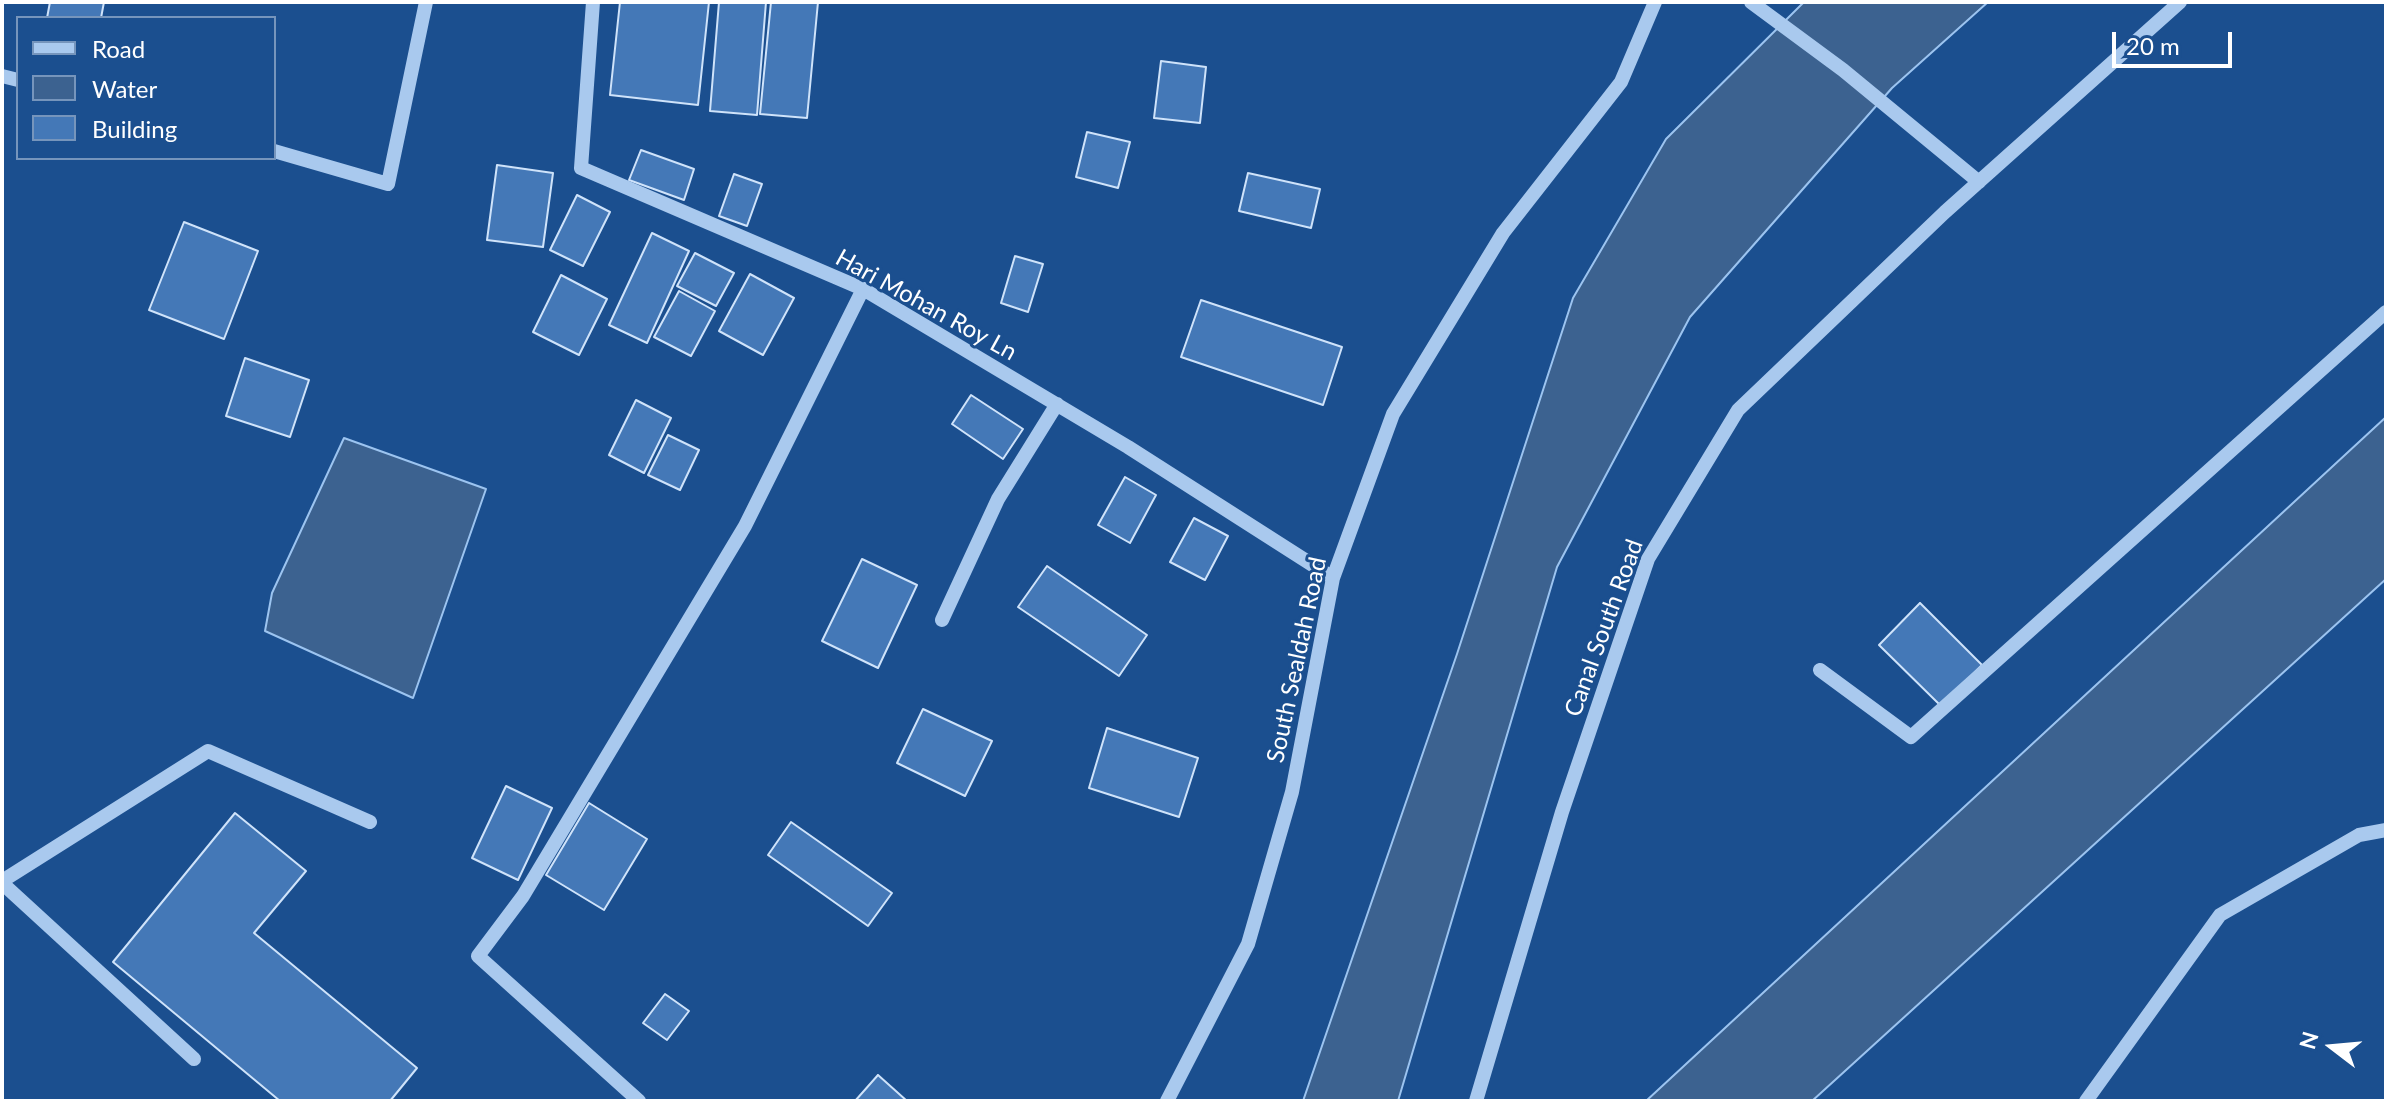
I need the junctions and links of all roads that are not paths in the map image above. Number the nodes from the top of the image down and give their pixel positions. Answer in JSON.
{"nodes":[{"id":1,"x":426,"y":2,"type":"edge"},
{"id":2,"x":593,"y":2,"type":"edge"},
{"id":3,"x":1655,"y":2,"type":"edge"},
{"id":4,"x":1751,"y":2,"type":"edge"},
{"id":5,"x":2180,"y":2,"type":"edge"},
{"id":6,"x":276,"y":152,"type":"edge"},
{"id":7,"x":1979,"y":182,"type":"junction"},
{"id":8,"x":863,"y":289,"type":"junction"},
{"id":9,"x":2386,"y":312,"type":"edge"},
{"id":10,"x":1057,"y":404,"type":"junction"},
{"id":11,"x":1333,"y":578,"type":"junction"},
{"id":12,"x":942,"y":620,"type":"dead end"},
{"id":13,"x":1820,"y":670,"type":"dead end"},
{"id":14,"x":370,"y":822,"type":"dead end"},
{"id":15,"x":2386,"y":830,"type":"edge"},
{"id":16,"x":2,"y":882,"type":"edge"},
{"id":17,"x":194,"y":1059,"type":"dead end"},
{"id":18,"x":639,"y":1101,"type":"edge"},
{"id":19,"x":1167,"y":1101,"type":"edge"},
{"id":20,"x":1476,"y":1101,"type":"edge"},
{"id":21,"x":2086,"y":1101,"type":"edge"}],
"edges":[{"from":1,"to":6,"type":"street"},
{"from":2,"to":8,"type":"street","name":"Hari Mohan Roy Ln"},
{"from":3,"to":11,"type":"street","name":"South Sealdah Road"},
{"from":4,"to":7,"type":"street"},
{"from":5,"to":7,"type":"street","name":"Canal South Road"},
{"from":7,"to":20,"type":"street","name":"Canal South Road"},
{"from":8,"to":10,"type":"street","name":"Hari Mohan Roy Ln"},
{"from":8,"to":18,"type":"street"},
{"from":9,"to":13,"type":"street"},
{"from":10,"to":11,"type":"street","name":"Hari Mohan Roy Ln"},
{"from":10,"to":12,"type":"street"},
{"from":11,"to":19,"type":"street","name":"South Sealdah Road"},
{"from":14,"to":16,"type":"street"},
{"from":15,"to":21,"type":"street"},
{"from":16,"to":17,"type":"street"}]}
